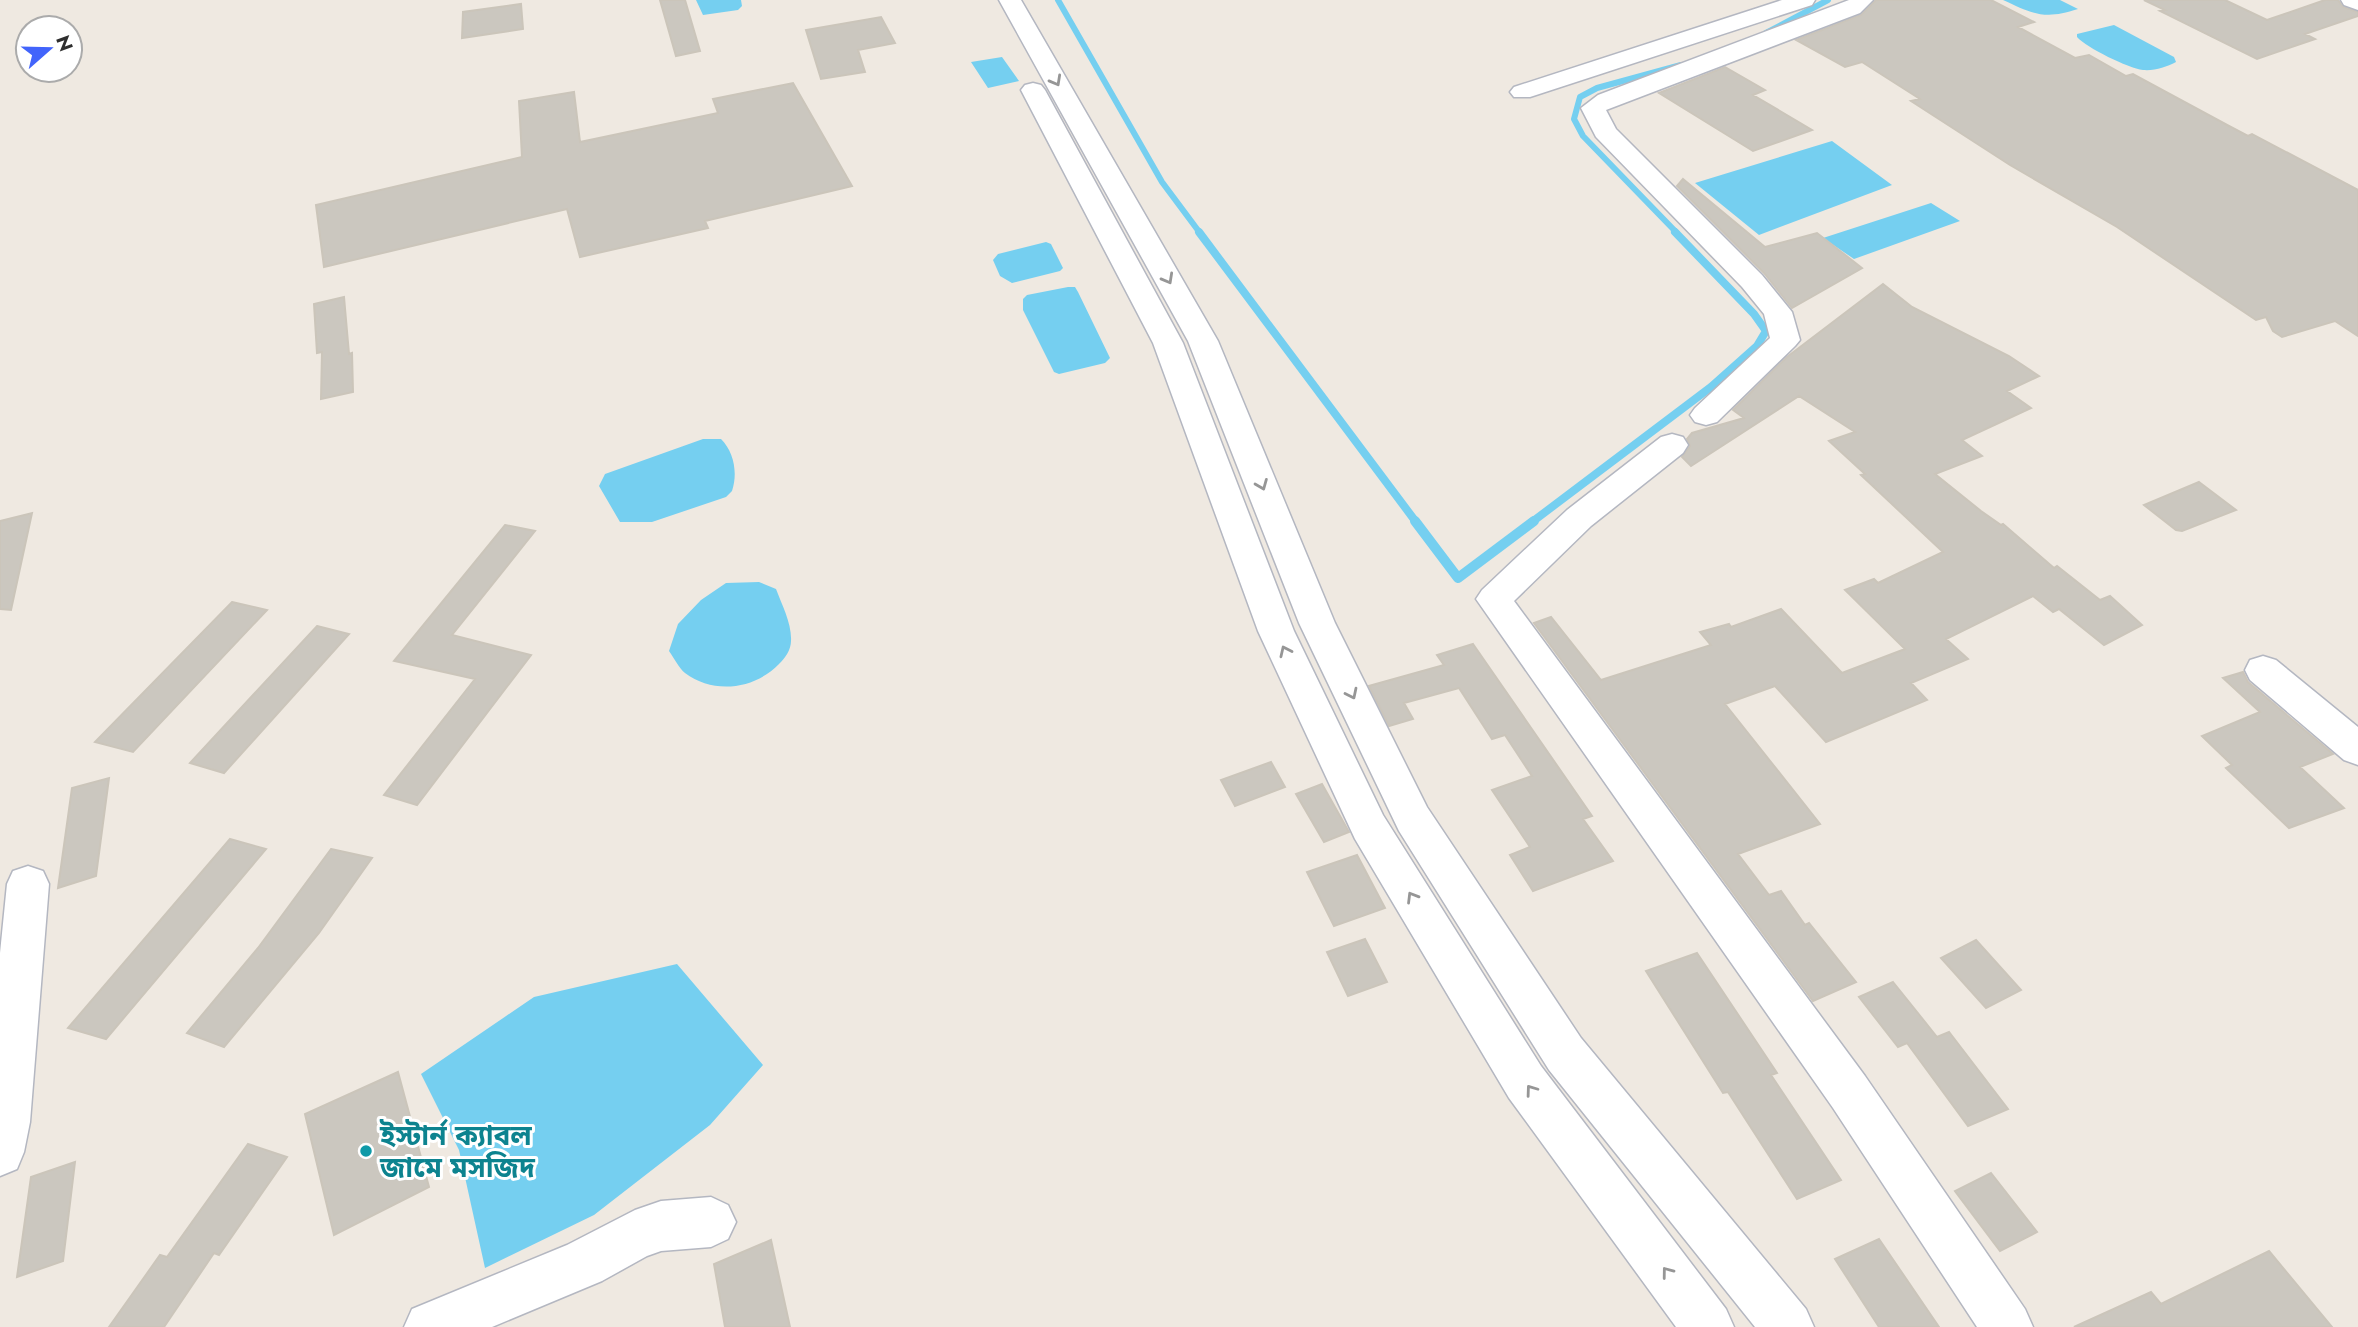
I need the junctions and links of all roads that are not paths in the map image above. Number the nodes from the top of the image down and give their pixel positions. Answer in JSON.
{"nodes":[{"id":1,"x":985,"y":0,"type":"edge"},
{"id":2,"x":1010,"y":0,"type":"edge"},
{"id":3,"x":1804,"y":0,"type":"edge"},
{"id":4,"x":1862,"y":0,"type":"edge"},
{"id":5,"x":2352,"y":0,"type":"edge"},
{"id":6,"x":2358,"y":3,"type":"edge"},
{"id":7,"x":1522,"y":92,"type":"dead end"},
{"id":8,"x":1706,"y":415,"type":"dead end"},
{"id":9,"x":1672,"y":445,"type":"dead end"},
{"id":10,"x":2263,"y":670,"type":"dead end"},
{"id":11,"x":2358,"y":749,"type":"edge"},
{"id":12,"x":28,"y":884,"type":"dead end"},
{"id":13,"x":0,"y":1152,"type":"edge"},
{"id":14,"x":711,"y":1222,"type":"dead end"},
{"id":15,"x":430,"y":1327,"type":"edge"},
{"id":16,"x":1708,"y":1327,"type":"edge"},
{"id":17,"x":1788,"y":1327,"type":"edge"},
{"id":18,"x":2007,"y":1327,"type":"edge"}],
"edges":[{"from":16,"to":1,"type":"street","one_way":true},
{"from":2,"to":17,"type":"street","one_way":true},
{"from":3,"to":7,"type":"street"},
{"from":4,"to":8,"type":"street"},
{"from":5,"to":6,"type":"street"},
{"from":9,"to":18,"type":"street"},
{"from":10,"to":11,"type":"street"},
{"from":12,"to":13,"type":"street"},
{"from":14,"to":15,"type":"street"}]}
